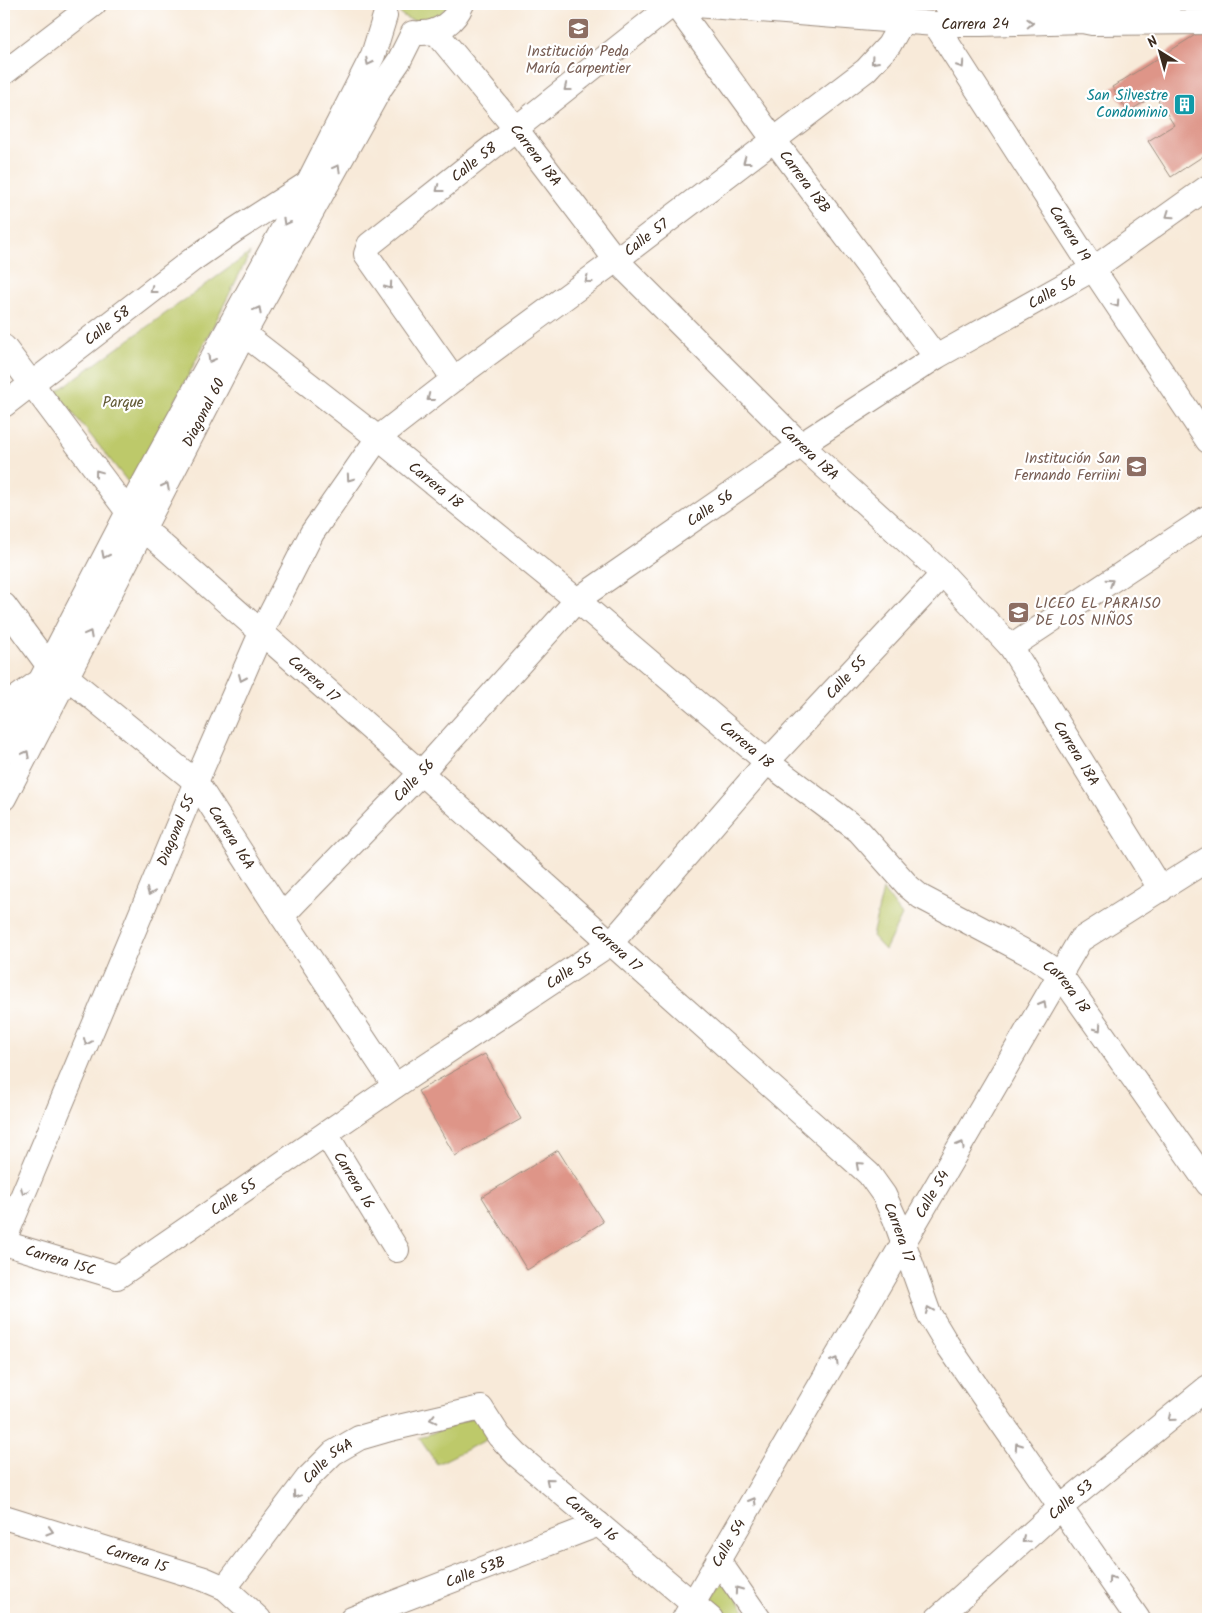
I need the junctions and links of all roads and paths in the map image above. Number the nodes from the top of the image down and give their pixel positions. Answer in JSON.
{"nodes":[{"id":1,"x":94,"y":4,"type":"edge"},
{"id":2,"x":462,"y":4,"type":"edge"},
{"id":3,"x":674,"y":4,"type":"edge"},
{"id":4,"x":684,"y":4,"type":"edge"},
{"id":5,"x":1169,"y":4,"type":"edge"},
{"id":6,"x":382,"y":10,"type":"edge"},
{"id":7,"x":1089,"y":10,"type":"edge"},
{"id":8,"x":940,"y":14,"type":"edge"},
{"id":9,"x":902,"y":22,"type":"junction"},
{"id":10,"x":1208,"y":22,"type":"edge"},
{"id":11,"x":424,"y":32,"type":"junction"},
{"id":12,"x":4,"y":73,"type":"edge"},
{"id":13,"x":516,"y":129,"type":"junction"},
{"id":14,"x":774,"y":140,"type":"junction"},
{"id":15,"x":308,"y":183,"type":"junction"},
{"id":16,"x":1208,"y":187,"type":"edge"},
{"id":17,"x":235,"y":230,"type":"junction"},
{"id":18,"x":268,"y":255,"type":"junction"},
{"id":19,"x":616,"y":260,"type":"junction"},
{"id":20,"x":1093,"y":269,"type":"junction"},
{"id":21,"x":244,"y":334,"type":"junction"},
{"id":22,"x":4,"y":347,"type":"edge"},
{"id":23,"x":936,"y":357,"type":"junction"},
{"id":24,"x":454,"y":379,"type":"junction"},
{"id":25,"x":32,"y":384,"type":"junction"},
{"id":26,"x":4,"y":405,"type":"edge"},
{"id":27,"x":378,"y":438,"type":"junction"},
{"id":28,"x":1208,"y":441,"type":"edge"},
{"id":29,"x":801,"y":444,"type":"junction"},
{"id":30,"x":128,"y":512,"type":"junction"},
{"id":31,"x":1208,"y":517,"type":"edge"},
{"id":32,"x":144,"y":529,"type":"junction"},
{"id":33,"x":943,"y":574,"type":"junction"},
{"id":34,"x":577,"y":600,"type":"junction"},
{"id":35,"x":4,"y":606,"type":"edge"},
{"id":36,"x":261,"y":633,"type":"junction"},
{"id":37,"x":1011,"y":647,"type":"junction"},
{"id":38,"x":51,"y":674,"type":"junction"},
{"id":39,"x":4,"y":707,"type":"edge"},
{"id":40,"x":4,"y":751,"type":"edge"},
{"id":41,"x":767,"y":762,"type":"junction"},
{"id":42,"x":421,"y":772,"type":"junction"},
{"id":43,"x":196,"y":782,"type":"junction"},
{"id":44,"x":4,"y":798,"type":"edge"},
{"id":45,"x":1208,"y":859,"type":"edge"},
{"id":46,"x":1161,"y":890,"type":"junction"},
{"id":47,"x":282,"y":916,"type":"junction"},
{"id":48,"x":611,"y":943,"type":"junction"},
{"id":49,"x":1060,"y":974,"type":"junction"},
{"id":50,"x":395,"y":1086,"type":"junction"},
{"id":51,"x":326,"y":1134,"type":"junction"},
{"id":52,"x":1208,"y":1184,"type":"edge"},
{"id":53,"x":4,"y":1242,"type":"edge"},
{"id":54,"x":903,"y":1243,"type":"junction"},
{"id":55,"x":397,"y":1250,"type":"dead end"},
{"id":56,"x":117,"y":1277,"type":"joint"},
{"id":57,"x":1208,"y":1387,"type":"edge"},
{"id":58,"x":480,"y":1408,"type":"joint"},
{"id":59,"x":1061,"y":1507,"type":"junction"},
{"id":60,"x":4,"y":1517,"type":"edge"},
{"id":61,"x":599,"y":1524,"type":"junction"},
{"id":62,"x":718,"y":1560,"type":"junction"},
{"id":63,"x":225,"y":1588,"type":"junction"},
{"id":64,"x":688,"y":1611,"type":"edge"},
{"id":65,"x":258,"y":1619,"type":"edge"},
{"id":66,"x":352,"y":1619,"type":"edge"},
{"id":67,"x":711,"y":1619,"type":"edge"},
{"id":68,"x":759,"y":1619,"type":"edge"},
{"id":69,"x":937,"y":1619,"type":"edge"},
{"id":70,"x":1138,"y":1619,"type":"edge"}],
"edges":[{"from":1,"to":12,"type":"street"},
{"from":2,"to":11,"type":"street"},
{"from":3,"to":13,"type":"street","name":"Calle 58","one_way":true},
{"from":3,"to":14,"type":"street","name":"Carrera 18B"},
{"from":4,"to":9,"type":"street","name":"Carrera 24"},
{"from":5,"to":7,"type":"street","name":"Carrera 24"},
{"from":6,"to":11,"type":"street"},
{"from":6,"to":15,"type":"street","name":"Diagonal 60","one_way":true},
{"from":7,"to":8,"type":"street","name":"Carrera 24"},
{"from":7,"to":10,"type":"street","name":"Carrera 24"},
{"from":8,"to":9,"type":"street","name":"Carrera 24"},
{"from":8,"to":20,"type":"street","name":"Carrera 19","one_way":true},
{"from":9,"to":14,"type":"street","name":"Calle 57","one_way":true},
{"from":11,"to":13,"type":"street","name":"Carrera 18A"},
{"from":21,"to":11,"type":"street","name":"Diagonal 60","one_way":true},
{"from":13,"to":19,"type":"street","name":"Carrera 18A"},
{"from":13,"to":24,"type":"street","name":"Calle 58","one_way":true},
{"from":14,"to":19,"type":"street","name":"Calle 57","one_way":true},
{"from":14,"to":23,"type":"street","name":"Carrera 18B"},
{"from":15,"to":17,"type":"street","name":"Calle 58"},
{"from":15,"to":18,"type":"street","name":"Diagonal 60","one_way":true},
{"from":16,"to":20,"type":"street","name":"Calle 56","one_way":true},
{"from":17,"to":18,"type":"street"},
{"from":17,"to":25,"type":"street","name":"Calle 58","one_way":true},
{"from":18,"to":30,"type":"street","name":"Diagonal 60","one_way":true},
{"from":19,"to":24,"type":"street","name":"Calle 57","one_way":true},
{"from":19,"to":29,"type":"street","name":"Carrera 18A"},
{"from":20,"to":23,"type":"street","name":"Calle 56"},
{"from":20,"to":28,"type":"street","name":"Carrera 19","one_way":true},
{"from":21,"to":27,"type":"street","name":"Carrera 18"},
{"from":32,"to":21,"type":"street","name":"Diagonal 60","one_way":true},
{"from":22,"to":25,"type":"street","name":"Carrera 17"},
{"from":23,"to":29,"type":"street","name":"Calle 56"},
{"from":24,"to":27,"type":"street","name":"Calle 57","one_way":true},
{"from":25,"to":26,"type":"street","name":"Calle 58"},
{"from":30,"to":25,"type":"street","name":"Carrera 17","one_way":true},
{"from":27,"to":34,"type":"street","name":"Carrera 18"},
{"from":27,"to":36,"type":"street","name":"Diagonal 55","one_way":true},
{"from":29,"to":33,"type":"street","name":"Carrera 18A"},
{"from":29,"to":34,"type":"street","name":"Calle 56"},
{"from":30,"to":32,"type":"street","name":"Carrera 17"},
{"from":30,"to":38,"type":"street","name":"Diagonal 60","one_way":true},
{"from":37,"to":31,"type":"street","one_way":true},
{"from":32,"to":36,"type":"street","name":"Carrera 17"},
{"from":38,"to":32,"type":"street","name":"Diagonal 60","one_way":true},
{"from":33,"to":37,"type":"street","name":"Carrera 18A"},
{"from":33,"to":41,"type":"street","name":"Calle 55"},
{"from":34,"to":41,"type":"street","name":"Carrera 18"},
{"from":34,"to":42,"type":"street","name":"Calle 56"},
{"from":35,"to":38,"type":"street","name":"Carrera 16A"},
{"from":36,"to":42,"type":"street","name":"Carrera 17"},
{"from":36,"to":43,"type":"street","name":"Diagonal 55","one_way":true},
{"from":37,"to":46,"type":"street","name":"Carrera 18A"},
{"from":38,"to":39,"type":"street"},
{"from":38,"to":40,"type":"street","name":"Diagonal 60"},
{"from":38,"to":43,"type":"street","name":"Carrera 16A"},
{"from":44,"to":38,"type":"street","name":"Diagonal 60","one_way":true},
{"from":41,"to":48,"type":"street","name":"Calle 55"},
{"from":41,"to":49,"type":"street","name":"Carrera 18"},
{"from":42,"to":47,"type":"street","name":"Calle 56"},
{"from":42,"to":48,"type":"street","name":"Carrera 17"},
{"from":43,"to":47,"type":"street","name":"Carrera 16A"},
{"from":43,"to":53,"type":"street","name":"Diagonal 55","one_way":true},
{"from":45,"to":46,"type":"street","name":"Calle 54"},
{"from":46,"to":49,"type":"street","name":"Calle 54"},
{"from":47,"to":50,"type":"street","name":"Carrera 16A"},
{"from":48,"to":50,"type":"street","name":"Calle 55"},
{"from":54,"to":48,"type":"street","name":"Carrera 17","one_way":true},
{"from":49,"to":52,"type":"street","name":"Carrera 18","one_way":true},
{"from":54,"to":49,"type":"street","name":"Calle 54","one_way":true},
{"from":50,"to":51,"type":"street","name":"Calle 55"},
{"from":51,"to":55,"type":"street","name":"Carrera 16"},
{"from":51,"to":56,"type":"street","name":"Calle 55"},
{"from":53,"to":56,"type":"street","name":"Carrera 15C"},
{"from":59,"to":54,"type":"street","name":"Carrera 17","one_way":true},
{"from":62,"to":54,"type":"street","name":"Calle 54","one_way":true},
{"from":57,"to":59,"type":"street","name":"Calle 53","one_way":true},
{"from":61,"to":58,"type":"street","name":"Carrera 16","one_way":true},
{"from":58,"to":63,"type":"street","name":"Calle 54A","one_way":true},
{"from":59,"to":69,"type":"street","name":"Calle 53","one_way":true},
{"from":70,"to":59,"type":"street","name":"Carrera 17","one_way":true},
{"from":60,"to":63,"type":"street","name":"Carrera 15","one_way":true},
{"from":61,"to":64,"type":"street","name":"Carrera 16"},
{"from":61,"to":66,"type":"street","name":"Calle 53B"},
{"from":62,"to":64,"type":"street","name":"Calle 54"},
{"from":68,"to":62,"type":"street","one_way":true},
{"from":63,"to":65,"type":"street","name":"Carrera 15"},
{"from":64,"to":67,"type":"street","name":"Carrera 16"}]}
